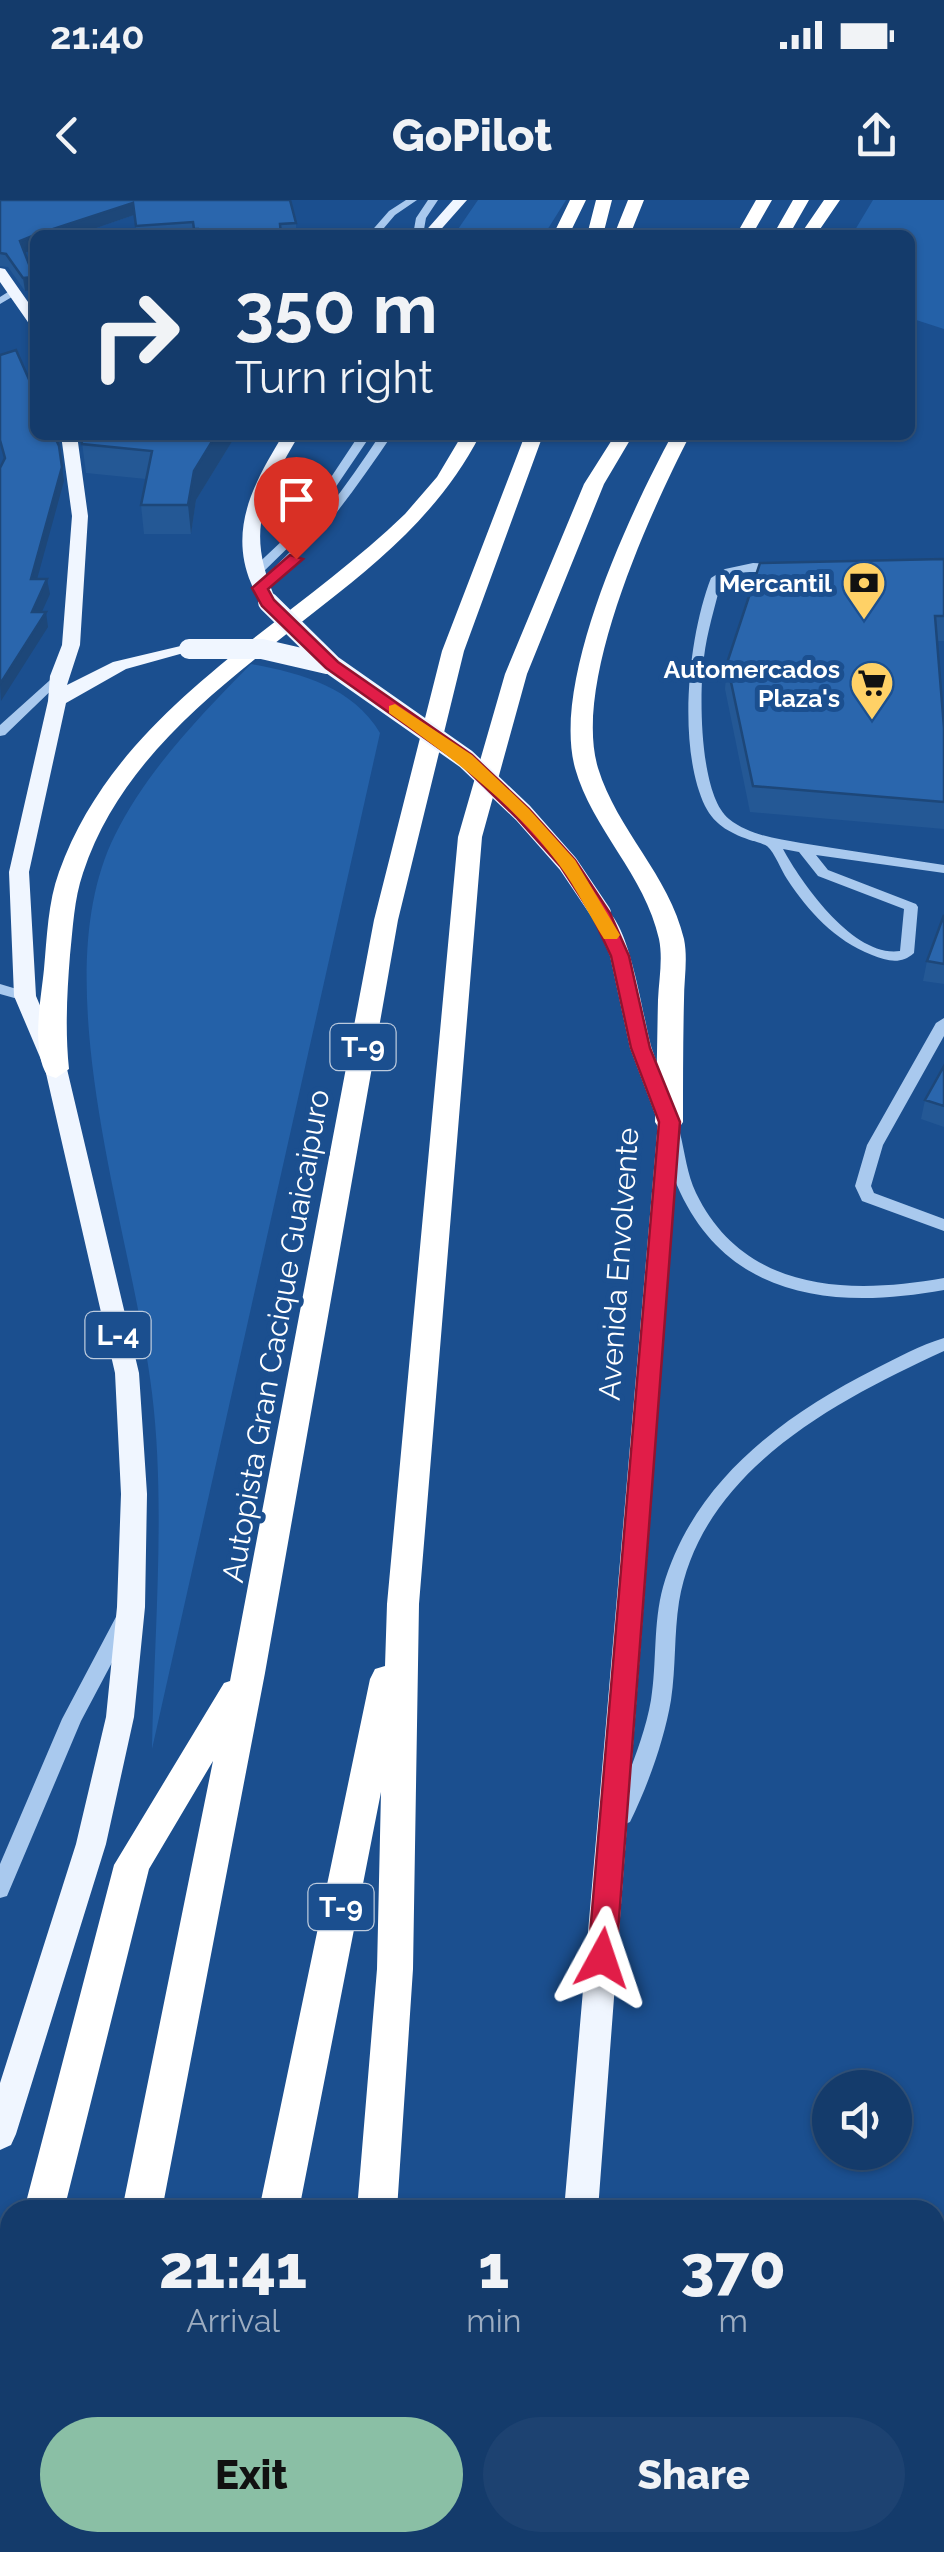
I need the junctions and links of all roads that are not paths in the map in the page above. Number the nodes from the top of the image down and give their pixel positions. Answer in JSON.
{"nodes":[{"id":1,"x":412,"y":200,"type":"edge"},
{"id":2,"x":433,"y":200,"type":"edge"},
{"id":3,"x":460,"y":200,"type":"edge"},
{"id":4,"x":578,"y":200,"type":"edge"},
{"id":5,"x":604,"y":200,"type":"edge"},
{"id":6,"x":636,"y":200,"type":"edge"},
{"id":7,"x":764,"y":200,"type":"edge"},
{"id":8,"x":801,"y":200,"type":"edge"},
{"id":9,"x":832,"y":200,"type":"edge"},
{"id":10,"x":378,"y":230,"type":"edge"},
{"id":11,"x":419,"y":230,"type":"edge"},
{"id":12,"x":434,"y":230,"type":"edge"},
{"id":13,"x":563,"y":230,"type":"edge"},
{"id":14,"x":596,"y":230,"type":"edge"},
{"id":15,"x":624,"y":230,"type":"edge"},
{"id":16,"x":747,"y":230,"type":"edge"},
{"id":17,"x":784,"y":230,"type":"edge"},
{"id":18,"x":811,"y":230,"type":"edge"},
{"id":19,"x":0,"y":272,"type":"edge"},
{"id":20,"x":6,"y":297,"type":"edge"},
{"id":21,"x":30,"y":318,"type":"edge"},
{"id":22,"x":70,"y":440,"type":"edge"},
{"id":23,"x":288,"y":440,"type":"edge"},
{"id":24,"x":362,"y":440,"type":"edge"},
{"id":25,"x":383,"y":440,"type":"edge"},
{"id":26,"x":468,"y":440,"type":"edge"},
{"id":27,"x":532,"y":440,"type":"edge"},
{"id":28,"x":621,"y":440,"type":"edge"},
{"id":29,"x":679,"y":440,"type":"edge"},
{"id":30,"x":796,"y":568,"type":"edge"},
{"id":31,"x":260,"y":588,"type":"junction"},
{"id":32,"x":332,"y":665,"type":"junction"},
{"id":33,"x":59,"y":676,"type":"junction"},
{"id":34,"x":57,"y":701,"type":"junction"},
{"id":35,"x":0,"y":732,"type":"edge"},
{"id":36,"x":772,"y":842,"type":"junction"},
{"id":37,"x":802,"y":847,"type":"junction"},
{"id":38,"x":944,"y":869,"type":"edge"},
{"id":39,"x":0,"y":989,"type":"edge"},
{"id":40,"x":25,"y":996,"type":"junction"},
{"id":41,"x":944,"y":1023,"type":"edge"},
{"id":42,"x":56,"y":1068,"type":"junction"},
{"id":43,"x":670,"y":1122,"type":"junction"},
{"id":44,"x":944,"y":1225,"type":"edge"},
{"id":45,"x":944,"y":1284,"type":"edge"},
{"id":46,"x":944,"y":1344,"type":"edge"},
{"id":47,"x":403,"y":1604,"type":"junction"},
{"id":48,"x":131,"y":1607,"type":"junction"},
{"id":49,"x":248,"y":1673,"type":"junction"},
{"id":50,"x":611,"y":1850,"type":"junction"},
{"id":51,"x":0,"y":1889,"type":"edge"},
{"id":52,"x":0,"y":2134,"type":"edge"},
{"id":53,"x":47,"y":2200,"type":"edge"},
{"id":54,"x":144,"y":2200,"type":"edge"},
{"id":55,"x":281,"y":2200,"type":"edge"},
{"id":56,"x":377,"y":2200,"type":"edge"},
{"id":57,"x":583,"y":2200,"type":"edge"}],
"edges":[{"from":1,"to":10,"type":"street"},
{"from":2,"to":11,"type":"street"},
{"from":3,"to":12,"type":"main road"},
{"from":4,"to":13,"type":"highway"},
{"from":5,"to":14,"type":"highway"},
{"from":6,"to":15,"type":"highway"},
{"from":7,"to":16,"type":"highway"},
{"from":8,"to":17,"type":"highway"},
{"from":9,"to":18,"type":"highway"},
{"from":19,"to":20,"type":"main road"},
{"from":20,"to":21,"type":"main road"},
{"from":22,"to":33,"type":"main road","number":"L-4"},
{"from":23,"to":31,"type":"main road"},
{"from":24,"to":31,"type":"street"},
{"from":25,"to":31,"type":"street"},
{"from":26,"to":42,"type":"highway"},
{"from":27,"to":49,"type":"highway","name":"Autopista Gran Cacique Guaicaipuro","number":"T-9"},
{"from":28,"to":47,"type":"highway","number":"T-9"},
{"from":29,"to":43,"type":"highway"},
{"from":30,"to":36,"type":"street"},
{"from":31,"to":32,"type":"main road","name":"Avenida Envolvente","bridge":true},
{"from":32,"to":34,"type":"main road","bridge":true},
{"from":32,"to":43,"type":"main road","name":"Avenida Envolvente","bridge":true},
{"from":33,"to":34,"type":"main road","number":"L-4"},
{"from":33,"to":35,"type":"street"},
{"from":34,"to":40,"type":"main road","number":"L-4"},
{"from":36,"to":37,"type":"street"},
{"from":36,"to":37,"type":"street"},
{"from":37,"to":38,"type":"street"},
{"from":39,"to":40,"type":"street"},
{"from":40,"to":42,"type":"main road","number":"L-4"},
{"from":41,"to":44,"type":"street"},
{"from":42,"to":48,"type":"main road","number":"L-4"},
{"from":43,"to":45,"type":"street"},
{"from":43,"to":50,"type":"main road","name":"Avenida Envolvente"},
{"from":46,"to":50,"type":"street"},
{"from":47,"to":55,"type":"highway","number":"T-9"},
{"from":47,"to":56,"type":"highway"},
{"from":48,"to":51,"type":"street"},
{"from":48,"to":52,"type":"main road","number":"L-4"},
{"from":49,"to":53,"type":"highway"},
{"from":49,"to":54,"type":"highway","number":"T-9"},
{"from":50,"to":57,"type":"main road","name":"Avenida Envolvente"}]}
